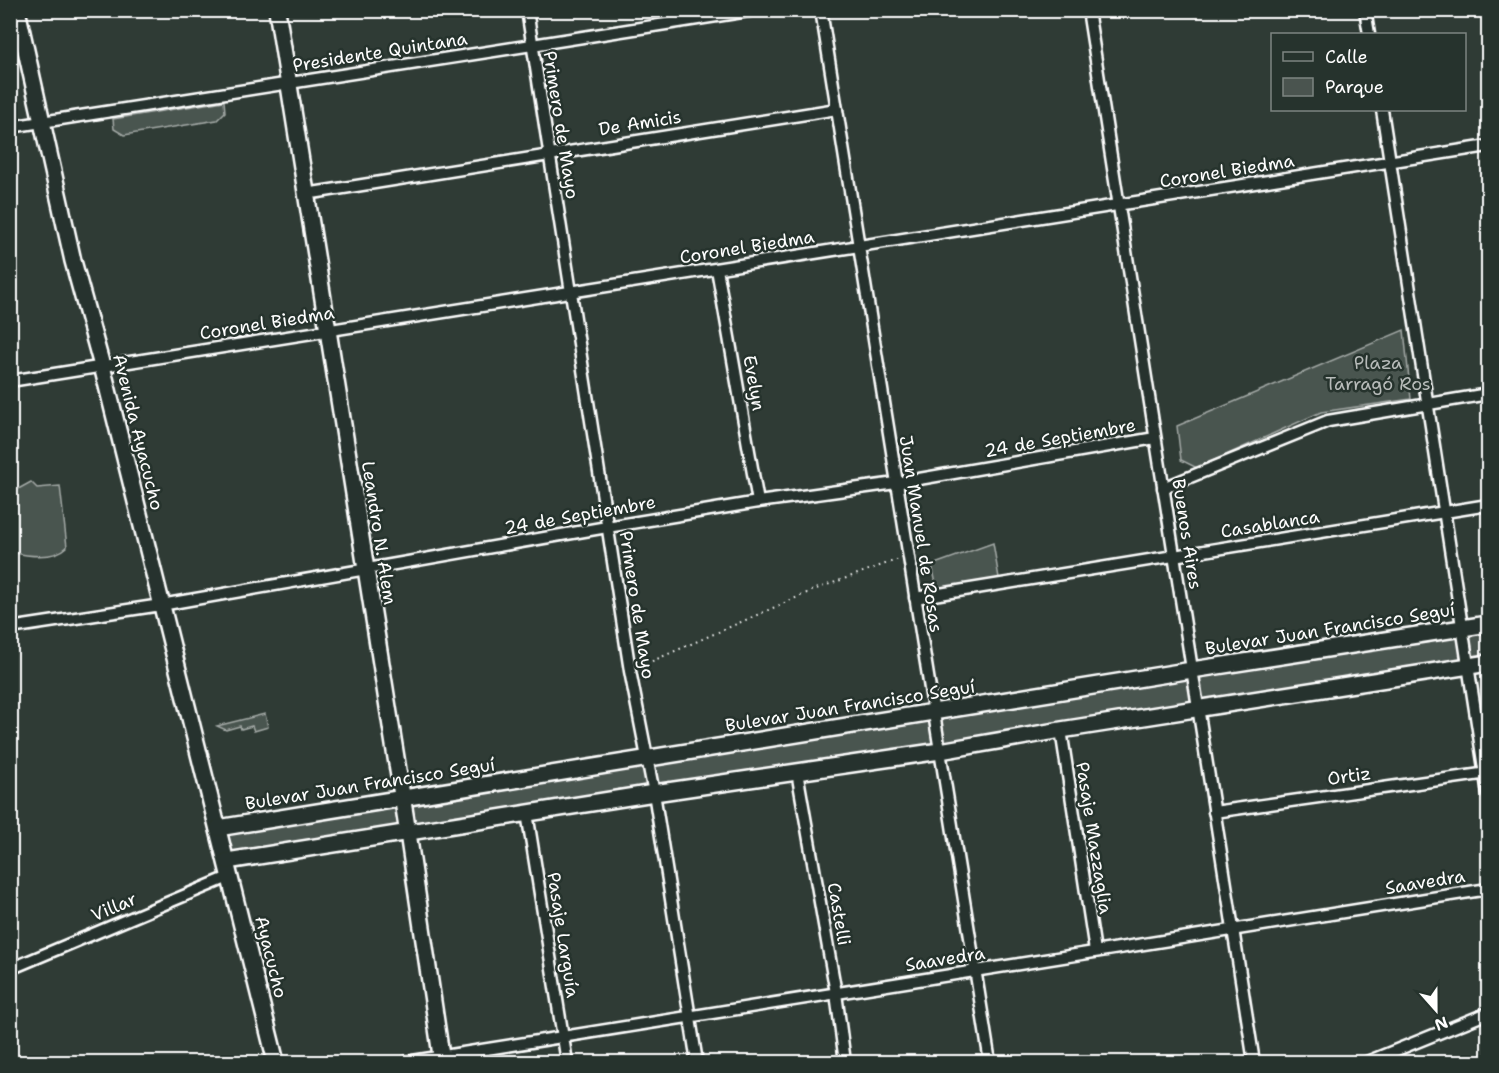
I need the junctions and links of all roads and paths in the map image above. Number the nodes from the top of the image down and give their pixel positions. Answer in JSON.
{"nodes":[{"id":1,"x":17,"y":10,"type":"edge"},
{"id":2,"x":277,"y":10,"type":"edge"},
{"id":3,"x":526,"y":10,"type":"edge"},
{"id":4,"x":755,"y":10,"type":"edge"},
{"id":5,"x":821,"y":10,"type":"edge"},
{"id":6,"x":1088,"y":10,"type":"edge"},
{"id":7,"x":1365,"y":10,"type":"edge"},
{"id":8,"x":1369,"y":33,"type":"edge"},
{"id":9,"x":532,"y":45,"type":"junction"},
{"id":10,"x":288,"y":84,"type":"junction"},
{"id":11,"x":837,"y":109,"type":"junction"},
{"id":12,"x":1382,"y":111,"type":"edge"},
{"id":13,"x":42,"y":122,"type":"junction"},
{"id":14,"x":10,"y":127,"type":"edge"},
{"id":15,"x":1488,"y":146,"type":"edge"},
{"id":16,"x":549,"y":154,"type":"junction"},
{"id":17,"x":1391,"y":162,"type":"junction"},
{"id":18,"x":306,"y":194,"type":"junction"},
{"id":19,"x":1119,"y":205,"type":"junction"},
{"id":20,"x":859,"y":246,"type":"junction"},
{"id":21,"x":717,"y":269,"type":"junction"},
{"id":22,"x":571,"y":292,"type":"junction"},
{"id":23,"x":327,"y":330,"type":"junction"},
{"id":24,"x":102,"y":366,"type":"junction"},
{"id":25,"x":10,"y":381,"type":"edge"},
{"id":26,"x":1488,"y":394,"type":"edge"},
{"id":27,"x":1428,"y":403,"type":"junction"},
{"id":28,"x":1155,"y":438,"type":"junction"},
{"id":29,"x":896,"y":483,"type":"junction"},
{"id":30,"x":1163,"y":488,"type":"junction"},
{"id":31,"x":758,"y":502,"type":"junction"},
{"id":32,"x":1488,"y":505,"type":"edge"},
{"id":33,"x":1444,"y":512,"type":"junction"},
{"id":34,"x":608,"y":526,"type":"junction"},
{"id":35,"x":908,"y":555,"type":"junction"},
{"id":36,"x":1174,"y":556,"type":"junction"},
{"id":37,"x":365,"y":569,"type":"junction"},
{"id":38,"x":915,"y":598,"type":"junction"},
{"id":39,"x":161,"y":605,"type":"junction"},
{"id":40,"x":1488,"y":624,"type":"edge"},
{"id":41,"x":10,"y":628,"type":"edge"},
{"id":42,"x":1462,"y":628,"type":"junction"},
{"id":43,"x":1488,"y":663,"type":"edge"},
{"id":44,"x":1468,"y":666,"type":"junction"},
{"id":45,"x":1192,"y":670,"type":"junction"},
{"id":46,"x":630,"y":671,"type":"junction"},
{"id":47,"x":1198,"y":709,"type":"junction"},
{"id":48,"x":933,"y":712,"type":"junction"},
{"id":49,"x":1061,"y":730,"type":"junction"},
{"id":50,"x":940,"y":751,"type":"junction"},
{"id":51,"x":647,"y":758,"type":"junction"},
{"id":52,"x":797,"y":772,"type":"junction"},
{"id":53,"x":1487,"y":774,"type":"edge"},
{"id":54,"x":654,"y":793,"type":"junction"},
{"id":55,"x":1488,"y":794,"type":"edge"},
{"id":56,"x":401,"y":798,"type":"junction"},
{"id":57,"x":1214,"y":812,"type":"junction"},
{"id":58,"x":527,"y":813,"type":"junction"},
{"id":59,"x":218,"y":828,"type":"junction"},
{"id":60,"x":408,"y":833,"type":"junction"},
{"id":61,"x":229,"y":868,"type":"junction"},
{"id":62,"x":1488,"y":889,"type":"edge"},
{"id":63,"x":1233,"y":930,"type":"junction"},
{"id":64,"x":1095,"y":951,"type":"junction"},
{"id":65,"x":10,"y":969,"type":"edge"},
{"id":66,"x":975,"y":970,"type":"junction"},
{"id":67,"x":836,"y":993,"type":"junction"},
{"id":68,"x":1488,"y":1013,"type":"edge"},
{"id":69,"x":690,"y":1016,"type":"junction"},
{"id":70,"x":563,"y":1037,"type":"junction"},
{"id":71,"x":441,"y":1059,"type":"edge"},
{"id":72,"x":276,"y":1062,"type":"edge"},
{"id":73,"x":406,"y":1062,"type":"edge"},
{"id":74,"x":567,"y":1062,"type":"edge"},
{"id":75,"x":697,"y":1062,"type":"edge"},
{"id":76,"x":845,"y":1062,"type":"edge"},
{"id":77,"x":990,"y":1062,"type":"edge"},
{"id":78,"x":1254,"y":1062,"type":"edge"},
{"id":79,"x":1367,"y":1062,"type":"edge"}],
"edges":[{"from":1,"to":13,"type":"main road","name":"Avenida Ayacucho"},
{"from":2,"to":10,"type":"main road","name":"Leandro N. Alem"},
{"from":3,"to":9,"type":"street","name":"Primero de Mayo"},
{"from":4,"to":9,"type":"street","name":"Presidente Quintana"},
{"from":5,"to":11,"type":"street","name":"Juan Manuel de Rosas"},
{"from":6,"to":19,"type":"street","name":"Buenos Aires"},
{"from":7,"to":8,"type":"street"},
{"from":9,"to":10,"type":"street","name":"Presidente Quintana"},
{"from":9,"to":16,"type":"street","name":"Primero de Mayo"},
{"from":10,"to":13,"type":"street","name":"Presidente Quintana"},
{"from":10,"to":18,"type":"main road","name":"Leandro N. Alem"},
{"from":11,"to":16,"type":"street","name":"De Amicis"},
{"from":11,"to":20,"type":"street","name":"Juan Manuel de Rosas"},
{"from":12,"to":17,"type":"street"},
{"from":13,"to":14,"type":"street","name":"Presidente Quintana"},
{"from":13,"to":24,"type":"main road","name":"Avenida Ayacucho"},
{"from":15,"to":17,"type":"street","name":"Coronel Biedma"},
{"from":16,"to":18,"type":"street","name":"De Amicis"},
{"from":16,"to":22,"type":"street","name":"Primero de Mayo"},
{"from":17,"to":19,"type":"street","name":"Coronel Biedma"},
{"from":17,"to":27,"type":"street"},
{"from":18,"to":23,"type":"main road","name":"Leandro N. Alem"},
{"from":19,"to":20,"type":"street","name":"Coronel Biedma"},
{"from":19,"to":28,"type":"street","name":"Buenos Aires"},
{"from":20,"to":21,"type":"street","name":"Coronel Biedma"},
{"from":20,"to":29,"type":"street","name":"Juan Manuel de Rosas"},
{"from":21,"to":22,"type":"street","name":"Coronel Biedma"},
{"from":21,"to":31,"type":"street","name":"Evelyn"},
{"from":22,"to":23,"type":"street","name":"Coronel Biedma"},
{"from":22,"to":34,"type":"street","name":"Primero de Mayo"},
{"from":23,"to":24,"type":"street","name":"Coronel Biedma"},
{"from":23,"to":37,"type":"main road","name":"Leandro N. Alem"},
{"from":24,"to":25,"type":"street","name":"Coronel Biedma"},
{"from":24,"to":39,"type":"main road","name":"Avenida Ayacucho"},
{"from":26,"to":27,"type":"street"},
{"from":27,"to":30,"type":"street"},
{"from":27,"to":33,"type":"street"},
{"from":28,"to":29,"type":"street","name":"24 de Septiembre"},
{"from":28,"to":30,"type":"street","name":"Buenos Aires"},
{"from":29,"to":31,"type":"street","name":"24 de Septiembre"},
{"from":29,"to":35,"type":"street","name":"Juan Manuel de Rosas"},
{"from":30,"to":36,"type":"street","name":"Buenos Aires"},
{"from":31,"to":34,"type":"street","name":"24 de Septiembre"},
{"from":32,"to":33,"type":"street","name":"Casablanca"},
{"from":33,"to":36,"type":"street","name":"Casablanca"},
{"from":33,"to":42,"type":"street"},
{"from":34,"to":37,"type":"street","name":"24 de Septiembre"},
{"from":34,"to":46,"type":"street","name":"Primero de Mayo"},
{"from":35,"to":38,"type":"street","name":"Juan Manuel de Rosas"},
{"from":35,"to":46,"type":"path"},
{"from":36,"to":38,"type":"street","name":"Casablanca"},
{"from":36,"to":45,"type":"street","name":"Buenos Aires"},
{"from":37,"to":39,"type":"street","name":"24 de Septiembre"},
{"from":37,"to":56,"type":"main road","name":"Leandro N. Alem"},
{"from":38,"to":48,"type":"street","name":"Juan Manuel de Rosas"},
{"from":39,"to":41,"type":"street","name":"24 de Septiembre"},
{"from":39,"to":59,"type":"main road","name":"Avenida Ayacucho"},
{"from":40,"to":42,"type":"main road","name":"Bulevar Juan Francisco Seguí"},
{"from":42,"to":44,"type":"street"},
{"from":42,"to":45,"type":"main road","name":"Bulevar Juan Francisco Seguí"},
{"from":43,"to":44,"type":"main road"},
{"from":44,"to":47,"type":"main road"},
{"from":44,"to":53,"type":"street"},
{"from":45,"to":47,"type":"street","name":"Buenos Aires"},
{"from":45,"to":48,"type":"main road","name":"Bulevar Juan Francisco Seguí"},
{"from":46,"to":51,"type":"street","name":"Primero de Mayo"},
{"from":47,"to":49,"type":"main road"},
{"from":47,"to":57,"type":"street","name":"Buenos Aires"},
{"from":48,"to":50,"type":"street","name":"Juan Manuel de Rosas"},
{"from":48,"to":51,"type":"main road","name":"Bulevar Juan Francisco Seguí"},
{"from":49,"to":50,"type":"main road"},
{"from":49,"to":64,"type":"street","name":"Pasaje Mazzaglia"},
{"from":50,"to":52,"type":"main road"},
{"from":50,"to":66,"type":"street","name":"Juan Manuel de Rosas"},
{"from":51,"to":54,"type":"street","name":"Primero de Mayo"},
{"from":51,"to":56,"type":"main road","name":"Bulevar Juan Francisco Seguí"},
{"from":52,"to":54,"type":"main road"},
{"from":52,"to":67,"type":"street","name":"Castelli"},
{"from":53,"to":55,"type":"street"},
{"from":53,"to":57,"type":"street","name":"Ortiz"},
{"from":54,"to":58,"type":"main road"},
{"from":54,"to":69,"type":"street","name":"Primero de Mayo"},
{"from":56,"to":59,"type":"main road","name":"Bulevar Juan Francisco Seguí"},
{"from":56,"to":60,"type":"main road","name":"Leandro N. Alem"},
{"from":57,"to":63,"type":"street","name":"Buenos Aires"},
{"from":58,"to":60,"type":"main road"},
{"from":58,"to":70,"type":"street","name":"Pasaje Larguía"},
{"from":59,"to":61,"type":"main road","name":"Avenida Ayacucho"},
{"from":60,"to":61,"type":"main road"},
{"from":60,"to":71,"type":"main road","name":"Leandro N. Alem"},
{"from":61,"to":65,"type":"street","name":"Villar"},
{"from":61,"to":72,"type":"main road","name":"Ayacucho"},
{"from":62,"to":63,"type":"street","name":"Saavedra"},
{"from":63,"to":64,"type":"street","name":"Saavedra"},
{"from":63,"to":78,"type":"street","name":"Buenos Aires"},
{"from":64,"to":66,"type":"street","name":"Saavedra"},
{"from":66,"to":67,"type":"street","name":"Saavedra"},
{"from":66,"to":77,"type":"street","name":"Juan Manuel de Rosas"},
{"from":67,"to":69,"type":"street","name":"Saavedra"},
{"from":67,"to":76,"type":"street","name":"Castelli"},
{"from":68,"to":79,"type":"street"},
{"from":69,"to":70,"type":"street","name":"Saavedra"},
{"from":69,"to":75,"type":"street","name":"Primero de Mayo"},
{"from":70,"to":71,"type":"street","name":"Saavedra"},
{"from":70,"to":74,"type":"street","name":"Pasaje Larguía"},
{"from":71,"to":73,"type":"street","name":"Saavedra"}]}
